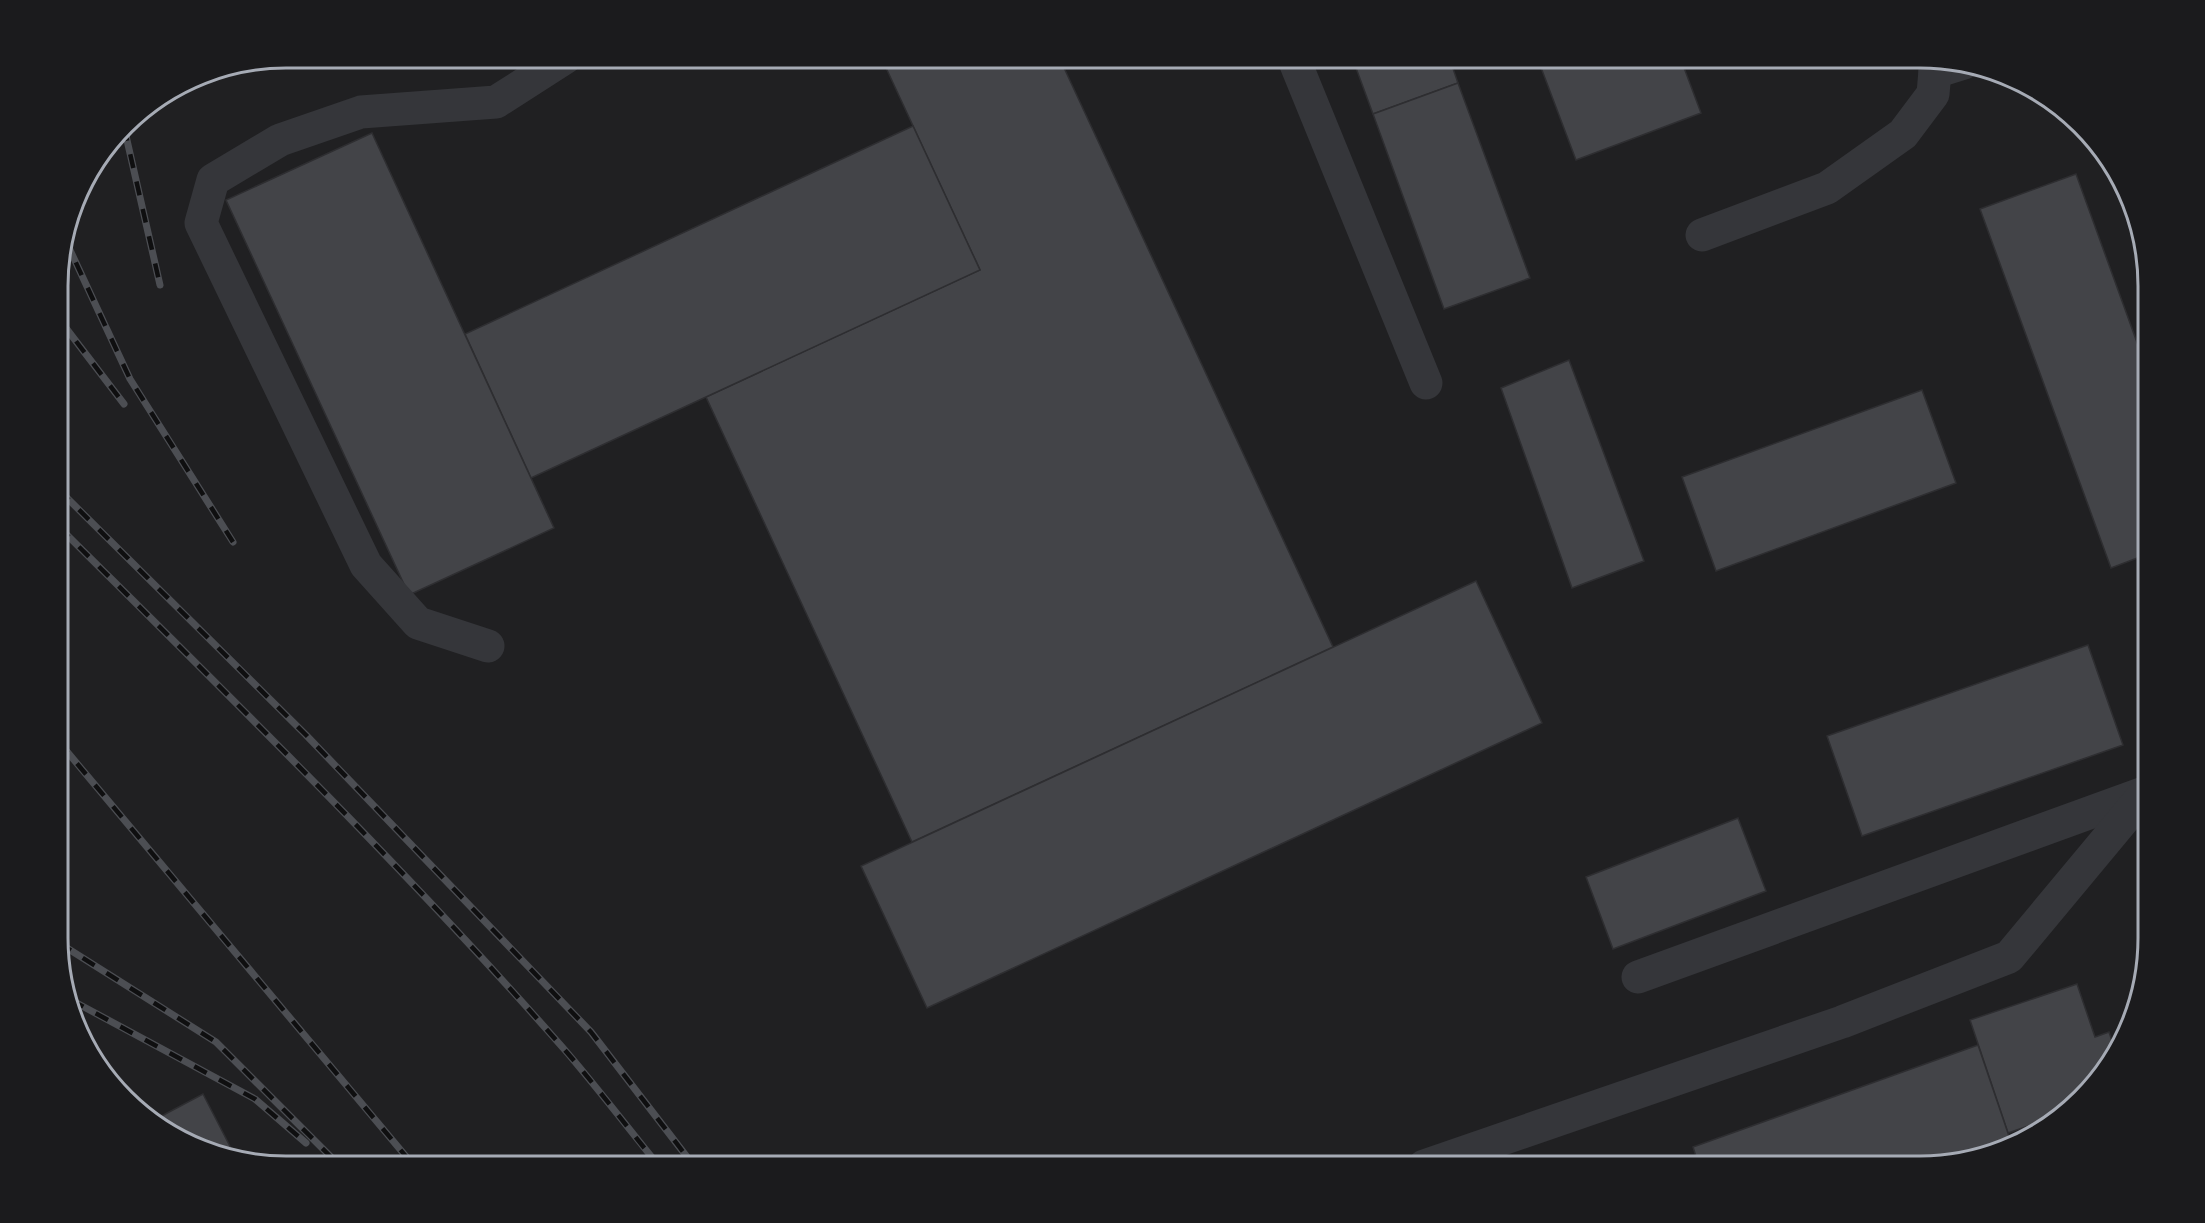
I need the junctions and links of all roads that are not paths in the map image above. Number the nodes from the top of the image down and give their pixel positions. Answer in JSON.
{"nodes":[{"id":1,"x":549,"y":68,"type":"edge"},
{"id":2,"x":1297,"y":68,"type":"edge"},
{"id":3,"x":1943,"y":69,"type":"edge"},
{"id":4,"x":1702,"y":235,"type":"dead end"},
{"id":5,"x":1426,"y":383,"type":"dead end"},
{"id":6,"x":488,"y":646,"type":"dead end"},
{"id":7,"x":2138,"y":795,"type":"edge"},
{"id":8,"x":2138,"y":800,"type":"edge"},
{"id":9,"x":1638,"y":977,"type":"dead end"},
{"id":10,"x":1453,"y":1156,"type":"edge"}],
"edges":[{"from":1,"to":6,"type":"lane"},
{"from":2,"to":5,"type":"lane"},
{"from":3,"to":4,"type":"lane"},
{"from":7,"to":9,"type":"lane"},
{"from":8,"to":10,"type":"lane"}]}
